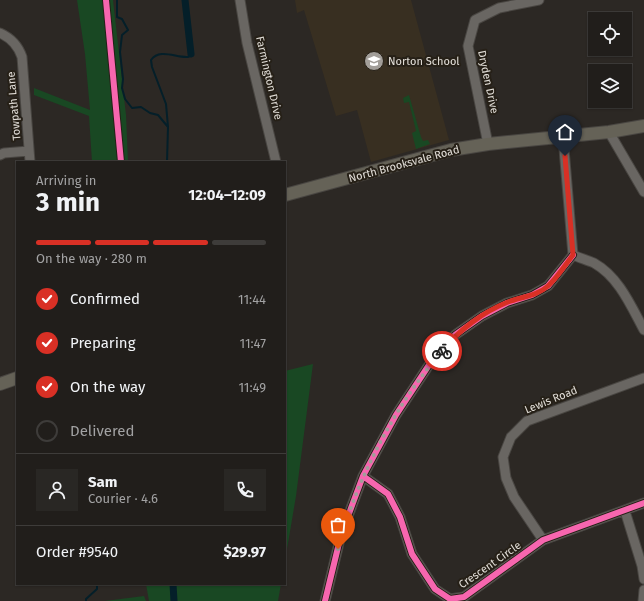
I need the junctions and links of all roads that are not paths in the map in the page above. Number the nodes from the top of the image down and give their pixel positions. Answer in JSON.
{"nodes":[{"id":1,"x":240,"y":0,"type":"edge"},
{"id":2,"x":539,"y":0,"type":"edge"},
{"id":3,"x":0,"y":33,"type":"edge"},
{"id":4,"x":644,"y":126,"type":"edge"},
{"id":5,"x":610,"y":132,"type":"junction"},
{"id":6,"x":563,"y":137,"type":"junction"},
{"id":7,"x":488,"y":144,"type":"junction"},
{"id":8,"x":29,"y":151,"type":"junction"},
{"id":9,"x":0,"y":155,"type":"edge"},
{"id":10,"x":30,"y":161,"type":"edge"},
{"id":11,"x":276,"y":161,"type":"edge"},
{"id":12,"x":644,"y":192,"type":"edge"},
{"id":13,"x":286,"y":196,"type":"edge"},
{"id":14,"x":573,"y":255,"type":"junction"},
{"id":15,"x":644,"y":330,"type":"edge"},
{"id":16,"x":16,"y":378,"type":"edge"},
{"id":17,"x":644,"y":378,"type":"edge"},
{"id":18,"x":0,"y":384,"type":"edge"},
{"id":19,"x":363,"y":476,"type":"junction"},
{"id":20,"x":644,"y":503,"type":"edge"},
{"id":21,"x":625,"y":511,"type":"junction"},
{"id":22,"x":543,"y":540,"type":"junction"},
{"id":23,"x":644,"y":579,"type":"edge"},
{"id":24,"x":644,"y":590,"type":"edge"},
{"id":25,"x":325,"y":601,"type":"edge"},
{"id":26,"x":643,"y":601,"type":"edge"}],
"edges":[{"from":1,"to":11,"type":"street","name":"Farmington Drive"},
{"from":2,"to":7,"type":"street","name":"Dryden Drive"},
{"from":3,"to":8,"type":"street","name":"Towpath Lane"},
{"from":4,"to":5,"type":"main road","name":"North Brooksvale Road"},
{"from":5,"to":6,"type":"main road","name":"North Brooksvale Road"},
{"from":5,"to":12,"type":"street"},
{"from":6,"to":7,"type":"main road","name":"North Brooksvale Road"},
{"from":6,"to":14,"type":"street"},
{"from":7,"to":13,"type":"main road","name":"North Brooksvale Road"},
{"from":8,"to":9,"type":"street"},
{"from":8,"to":10,"type":"street","name":"Towpath Lane"},
{"from":14,"to":15,"type":"street"},
{"from":14,"to":19,"type":"street"},
{"from":16,"to":18,"type":"main road"},
{"from":17,"to":22,"type":"street","name":"Lewis Road"},
{"from":19,"to":22,"type":"street","name":"Crescent Circle"},
{"from":19,"to":25,"type":"street"},
{"from":20,"to":21,"type":"street","name":"Crescent Circle"},
{"from":21,"to":22,"type":"street","name":"Crescent Circle"},
{"from":21,"to":23,"type":"street"},
{"from":24,"to":26,"type":"street"}]}
